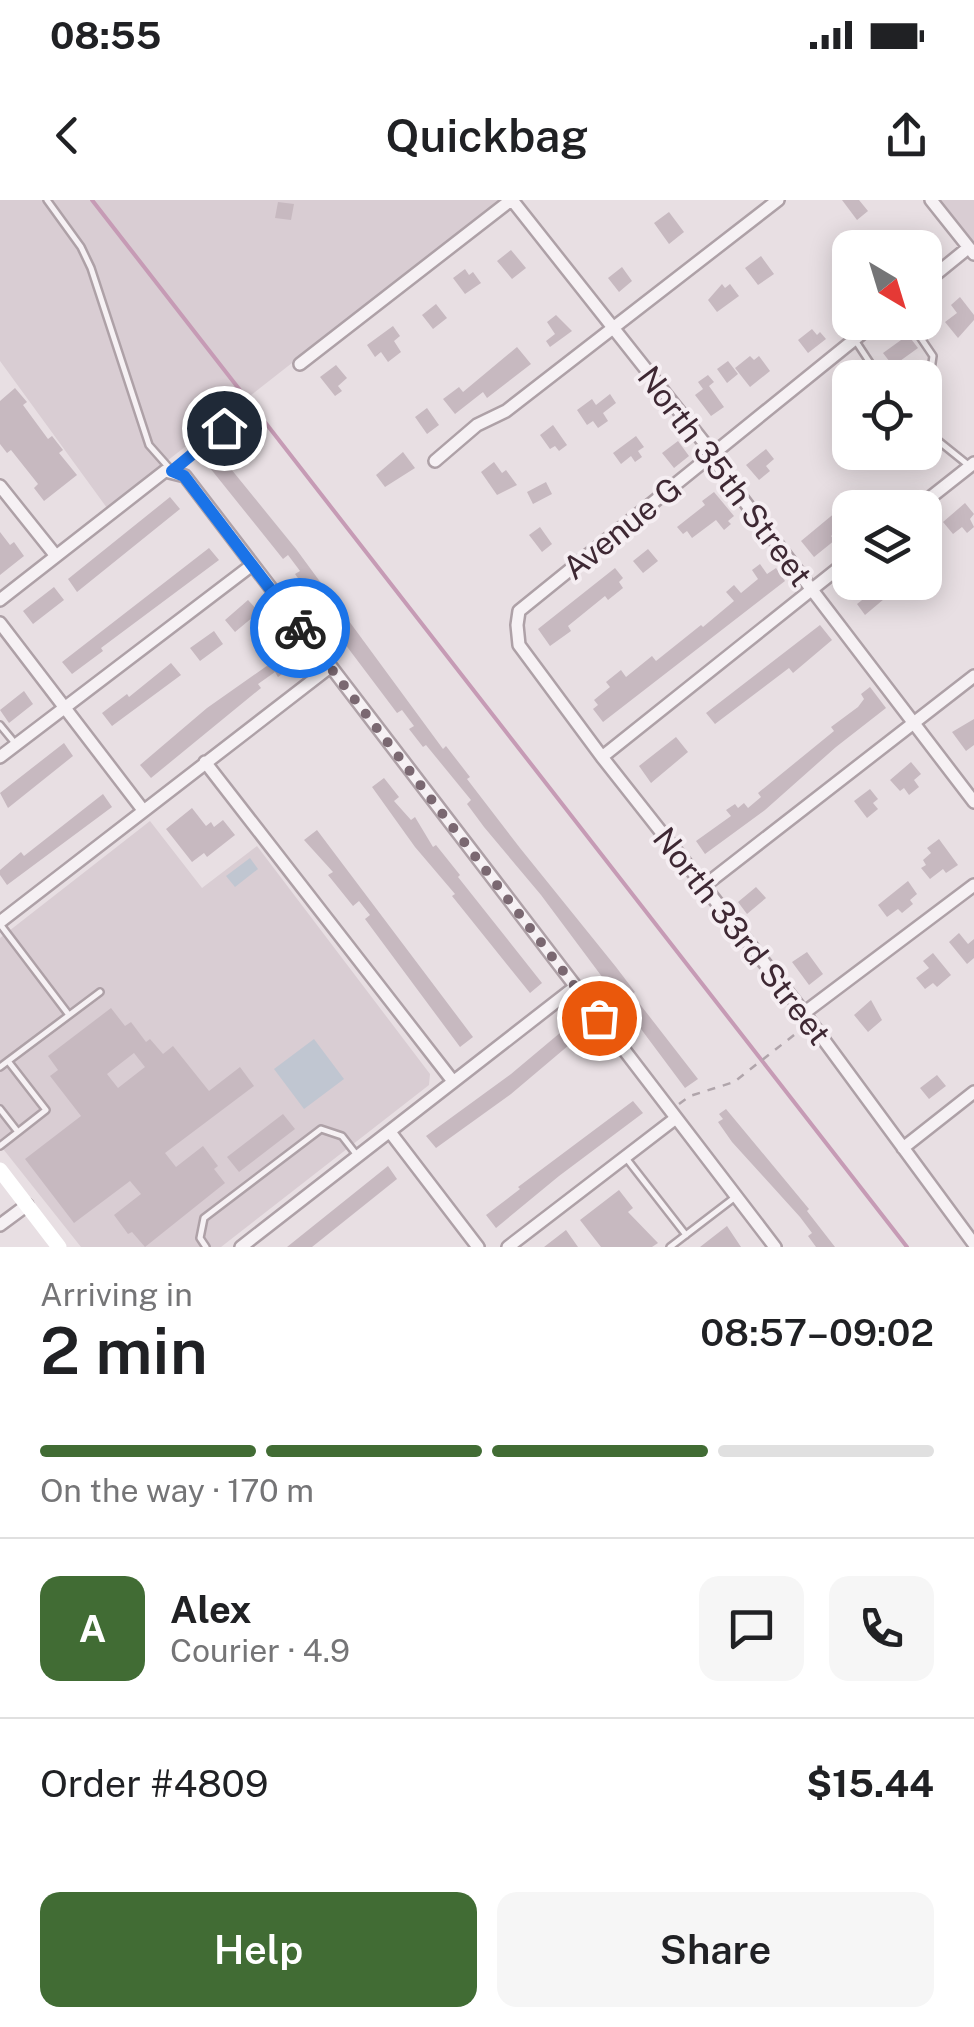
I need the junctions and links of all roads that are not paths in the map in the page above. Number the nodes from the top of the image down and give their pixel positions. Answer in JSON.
{"nodes":[{"id":1,"x":47,"y":200,"type":"edge"},
{"id":2,"x":511,"y":200,"type":"edge"},
{"id":3,"x":778,"y":200,"type":"edge"},
{"id":4,"x":931,"y":200,"type":"edge"},
{"id":5,"x":971,"y":252,"type":"edge"},
{"id":6,"x":942,"y":272,"type":"edge"},
{"id":7,"x":614,"y":328,"type":"junction"},
{"id":8,"x":855,"y":340,"type":"joint"},
{"id":9,"x":868,"y":360,"type":"edge"},
{"id":10,"x":300,"y":364,"type":"dead end"},
{"id":11,"x":224,"y":428,"type":"dead end"},
{"id":12,"x":942,"y":442,"type":"edge"},
{"id":13,"x":713,"y":454,"type":"junction"},
{"id":14,"x":434,"y":461,"type":"dead end"},
{"id":15,"x":972,"y":465,"type":"edge"},
{"id":16,"x":172,"y":471,"type":"junction"},
{"id":17,"x":0,"y":486,"type":"edge"},
{"id":18,"x":940,"y":490,"type":"edge"},
{"id":19,"x":56,"y":556,"type":"junction"},
{"id":20,"x":252,"y":565,"type":"junction"},
{"id":21,"x":832,"y":573,"type":"edge"},
{"id":22,"x":810,"y":590,"type":"junction"},
{"id":23,"x":0,"y":600,"type":"edge"},
{"id":24,"x":0,"y":623,"type":"edge"},
{"id":25,"x":516,"y":626,"type":"joint"},
{"id":26,"x":330,"y":667,"type":"junction"},
{"id":27,"x":974,"y":676,"type":"edge"},
{"id":28,"x":64,"y":706,"type":"junction"},
{"id":29,"x":0,"y":725,"type":"edge"},
{"id":30,"x":912,"y":725,"type":"junction"},
{"id":31,"x":16,"y":745,"type":"junction"},
{"id":32,"x":602,"y":756,"type":"junction"},
{"id":33,"x":0,"y":757,"type":"edge"},
{"id":34,"x":205,"y":762,"type":"junction"},
{"id":35,"x":974,"y":802,"type":"edge"},
{"id":36,"x":144,"y":810,"type":"junction"},
{"id":37,"x":974,"y":885,"type":"edge"},
{"id":38,"x":704,"y":886,"type":"junction"},
{"id":39,"x":0,"y":923,"type":"edge"},
{"id":40,"x":575,"y":987,"type":"junction"},
{"id":41,"x":100,"y":992,"type":"dead end"},
{"id":42,"x":69,"y":1015,"type":"junction"},
{"id":43,"x":807,"y":1018,"type":"junction"},
{"id":44,"x":8,"y":1061,"type":"junction"},
{"id":45,"x":0,"y":1067,"type":"edge"},
{"id":46,"x":452,"y":1080,"type":"junction"},
{"id":47,"x":974,"y":1092,"type":"edge"},
{"id":48,"x":0,"y":1109,"type":"edge"},
{"id":49,"x":673,"y":1114,"type":"junction"},
{"id":50,"x":18,"y":1132,"type":"junction"},
{"id":51,"x":390,"y":1132,"type":"junction"},
{"id":52,"x":0,"y":1146,"type":"edge"},
{"id":53,"x":903,"y":1148,"type":"junction"},
{"id":54,"x":358,"y":1156,"type":"junction"},
{"id":55,"x":625,"y":1157,"type":"junction"},
{"id":56,"x":0,"y":1170,"type":"edge"},
{"id":57,"x":736,"y":1196,"type":"junction"},
{"id":58,"x":27,"y":1205,"type":"junction"},
{"id":59,"x":0,"y":1225,"type":"edge"},
{"id":60,"x":686,"y":1235,"type":"junction"},
{"id":61,"x":974,"y":1244,"type":"edge"},
{"id":62,"x":59,"y":1247,"type":"edge"},
{"id":63,"x":206,"y":1247,"type":"edge"},
{"id":64,"x":241,"y":1247,"type":"edge"},
{"id":65,"x":478,"y":1247,"type":"edge"},
{"id":66,"x":508,"y":1247,"type":"edge"},
{"id":67,"x":670,"y":1247,"type":"edge"},
{"id":68,"x":774,"y":1247,"type":"edge"}],
"edges":[{"from":1,"to":16,"type":"lane"},
{"from":2,"to":7,"type":"street","name":"North 35th Street"},
{"from":2,"to":10,"type":"street"},
{"from":3,"to":7,"type":"street"},
{"from":4,"to":5,"type":"street"},
{"from":5,"to":6,"type":"street"},
{"from":7,"to":13,"type":"street","name":"North 35th Street"},
{"from":7,"to":14,"type":"street"},
{"from":8,"to":9,"type":"lane"},
{"from":8,"to":13,"type":"street","name":"Avenue G"},
{"from":11,"to":16,"type":"lane"},
{"from":12,"to":15,"type":"lane"},
{"from":13,"to":22,"type":"street","name":"North 35th Street"},
{"from":13,"to":25,"type":"street","name":"Avenue G"},
{"from":15,"to":18,"type":"street"},
{"from":16,"to":19,"type":"street"},
{"from":16,"to":20,"type":"street"},
{"from":17,"to":19,"type":"street"},
{"from":19,"to":23,"type":"street"},
{"from":20,"to":26,"type":"street"},
{"from":20,"to":28,"type":"street"},
{"from":21,"to":22,"type":"street"},
{"from":22,"to":30,"type":"street","name":"North 35th Street"},
{"from":22,"to":32,"type":"street"},
{"from":24,"to":28,"type":"street"},
{"from":25,"to":32,"type":"street","name":"North 33rd Street"},
{"from":26,"to":34,"type":"street"},
{"from":26,"to":40,"type":"street"},
{"from":27,"to":30,"type":"street"},
{"from":28,"to":31,"type":"street"},
{"from":28,"to":36,"type":"street"},
{"from":29,"to":31,"type":"lane"},
{"from":30,"to":35,"type":"street","name":"North 35th Street"},
{"from":30,"to":38,"type":"street"},
{"from":31,"to":33,"type":"street"},
{"from":32,"to":38,"type":"street","name":"North 33rd Street"},
{"from":34,"to":36,"type":"street"},
{"from":34,"to":46,"type":"street"},
{"from":36,"to":39,"type":"street"},
{"from":37,"to":43,"type":"street"},
{"from":38,"to":43,"type":"street","name":"North 33rd Street"},
{"from":39,"to":42,"type":"lane"},
{"from":40,"to":46,"type":"street"},
{"from":40,"to":49,"type":"street"},
{"from":41,"to":42,"type":"lane"},
{"from":42,"to":44,"type":"lane"},
{"from":43,"to":53,"type":"street","name":"North 33rd Street"},
{"from":44,"to":45,"type":"lane"},
{"from":44,"to":50,"type":"lane"},
{"from":46,"to":51,"type":"street"},
{"from":47,"to":53,"type":"street"},
{"from":48,"to":50,"type":"lane"},
{"from":49,"to":55,"type":"street"},
{"from":49,"to":57,"type":"street"},
{"from":50,"to":52,"type":"lane"},
{"from":51,"to":54,"type":"street"},
{"from":51,"to":65,"type":"street"},
{"from":53,"to":61,"type":"street","name":"North 33rd Street"},
{"from":54,"to":63,"type":"lane"},
{"from":54,"to":64,"type":"street"},
{"from":55,"to":60,"type":"lane"},
{"from":55,"to":66,"type":"street"},
{"from":56,"to":58,"type":"street"},
{"from":57,"to":60,"type":"lane"},
{"from":57,"to":68,"type":"street"},
{"from":58,"to":59,"type":"street"},
{"from":58,"to":62,"type":"street"},
{"from":60,"to":67,"type":"lane"}]}
